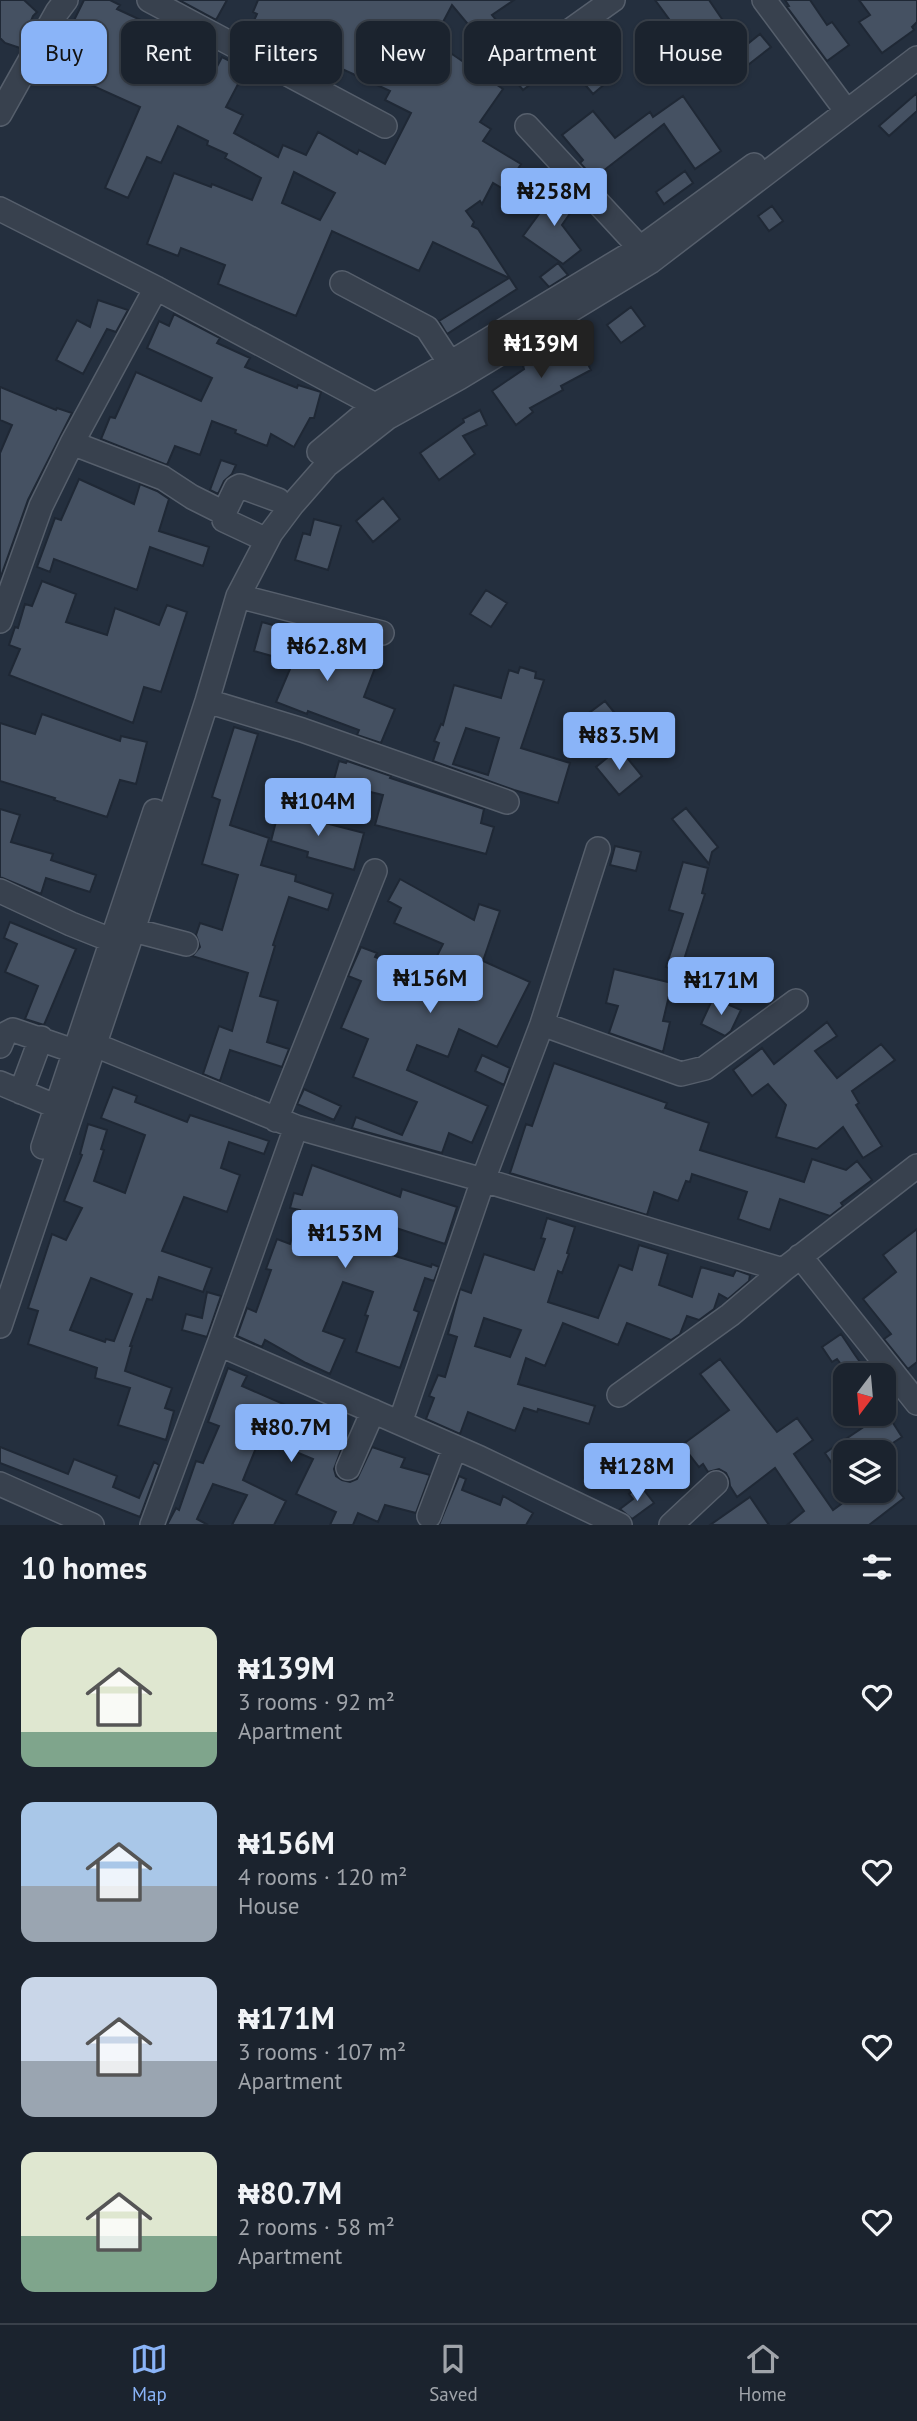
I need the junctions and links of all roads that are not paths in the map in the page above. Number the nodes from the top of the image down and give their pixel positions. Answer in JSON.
{"nodes":[{"id":1,"x":149,"y":0,"type":"edge"},
{"id":2,"x":613,"y":0,"type":"edge"},
{"id":3,"x":764,"y":0,"type":"edge"},
{"id":4,"x":56,"y":4,"type":"edge"},
{"id":5,"x":584,"y":21,"type":"edge"},
{"id":6,"x":917,"y":40,"type":"edge"},
{"id":7,"x":917,"y":58,"type":"edge"},
{"id":8,"x":839,"y":101,"type":"junction"},
{"id":9,"x":0,"y":114,"type":"edge"},
{"id":10,"x":385,"y":126,"type":"dead end"},
{"id":11,"x":527,"y":126,"type":"dead end"},
{"id":12,"x":0,"y":209,"type":"edge"},
{"id":13,"x":639,"y":248,"type":"junction"},
{"id":14,"x":342,"y":283,"type":"dead end"},
{"id":15,"x":156,"y":288,"type":"junction"},
{"id":16,"x":450,"y":363,"type":"junction"},
{"id":17,"x":375,"y":405,"type":"junction"},
{"id":18,"x":72,"y":443,"type":"junction"},
{"id":19,"x":278,"y":500,"type":"junction"},
{"id":20,"x":224,"y":513,"type":"junction"},
{"id":21,"x":256,"y":535,"type":"junction"},
{"id":22,"x":238,"y":596,"type":"junction"},
{"id":23,"x":0,"y":621,"type":"edge"},
{"id":24,"x":382,"y":633,"type":"dead end"},
{"id":25,"x":207,"y":701,"type":"junction"},
{"id":26,"x":507,"y":802,"type":"dead end"},
{"id":27,"x":598,"y":849,"type":"dead end"},
{"id":28,"x":376,"y":871,"type":"dead end"},
{"id":29,"x":0,"y":891,"type":"edge"},
{"id":30,"x":132,"y":930,"type":"junction"},
{"id":31,"x":111,"y":940,"type":"junction"},
{"id":32,"x":186,"y":944,"type":"dead end"},
{"id":33,"x":796,"y":1001,"type":"dead end"},
{"id":34,"x":542,"y":1024,"type":"junction"},
{"id":35,"x":41,"y":1038,"type":"junction"},
{"id":36,"x":0,"y":1046,"type":"edge"},
{"id":37,"x":84,"y":1048,"type":"junction"},
{"id":38,"x":10,"y":1088,"type":"edge"},
{"id":39,"x":55,"y":1106,"type":"junction"},
{"id":40,"x":286,"y":1123,"type":"junction"},
{"id":41,"x":917,"y":1166,"type":"edge"},
{"id":42,"x":483,"y":1180,"type":"junction"},
{"id":43,"x":792,"y":1263,"type":"junction"},
{"id":44,"x":0,"y":1283,"type":"edge"},
{"id":45,"x":0,"y":1326,"type":"edge"},
{"id":46,"x":219,"y":1344,"type":"junction"},
{"id":47,"x":619,"y":1395,"type":"dead end"},
{"id":48,"x":917,"y":1403,"type":"edge"},
{"id":49,"x":373,"y":1411,"type":"junction"},
{"id":50,"x":400,"y":1423,"type":"junction"},
{"id":51,"x":455,"y":1447,"type":"junction"},
{"id":52,"x":348,"y":1468,"type":"dead end"},
{"id":53,"x":716,"y":1483,"type":"dead end"},
{"id":54,"x":0,"y":1484,"type":"edge"},
{"id":55,"x":429,"y":1516,"type":"dead end"},
{"id":56,"x":92,"y":1525,"type":"edge"},
{"id":57,"x":152,"y":1525,"type":"edge"},
{"id":58,"x":620,"y":1525,"type":"edge"},
{"id":59,"x":671,"y":1525,"type":"edge"}],
"edges":[{"from":1,"to":10,"type":"street"},
{"from":2,"to":5,"type":"street"},
{"from":3,"to":8,"type":"street"},
{"from":4,"to":9,"type":"street"},
{"from":6,"to":8,"type":"street"},
{"from":7,"to":22,"type":"street"},
{"from":8,"to":13,"type":"street"},
{"from":11,"to":13,"type":"street"},
{"from":12,"to":15,"type":"street"},
{"from":13,"to":16,"type":"street"},
{"from":14,"to":16,"type":"street"},
{"from":15,"to":17,"type":"street"},
{"from":15,"to":18,"type":"street"},
{"from":16,"to":17,"type":"street"},
{"from":17,"to":19,"type":"street"},
{"from":18,"to":20,"type":"street"},
{"from":18,"to":23,"type":"street"},
{"from":19,"to":20,"type":"street"},
{"from":19,"to":21,"type":"street"},
{"from":20,"to":21,"type":"street"},
{"from":21,"to":31,"type":"street"},
{"from":22,"to":24,"type":"street"},
{"from":22,"to":25,"type":"street"},
{"from":25,"to":26,"type":"street"},
{"from":25,"to":30,"type":"street"},
{"from":27,"to":34,"type":"street"},
{"from":28,"to":40,"type":"street"},
{"from":29,"to":31,"type":"street"},
{"from":30,"to":32,"type":"street"},
{"from":30,"to":37,"type":"street"},
{"from":31,"to":37,"type":"street"},
{"from":33,"to":34,"type":"street"},
{"from":34,"to":42,"type":"street"},
{"from":35,"to":36,"type":"street"},
{"from":35,"to":37,"type":"street"},
{"from":35,"to":38,"type":"street"},
{"from":37,"to":39,"type":"street"},
{"from":37,"to":40,"type":"street"},
{"from":37,"to":45,"type":"street"},
{"from":38,"to":39,"type":"street"},
{"from":39,"to":44,"type":"street"},
{"from":40,"to":42,"type":"street"},
{"from":40,"to":46,"type":"street"},
{"from":41,"to":43,"type":"street"},
{"from":42,"to":43,"type":"street"},
{"from":42,"to":50,"type":"street"},
{"from":43,"to":47,"type":"street"},
{"from":43,"to":48,"type":"street"},
{"from":46,"to":49,"type":"street"},
{"from":46,"to":57,"type":"street"},
{"from":49,"to":50,"type":"street"},
{"from":49,"to":52,"type":"street"},
{"from":50,"to":51,"type":"street"},
{"from":51,"to":55,"type":"street"},
{"from":51,"to":58,"type":"street"},
{"from":53,"to":59,"type":"street"},
{"from":54,"to":56,"type":"street"}]}
